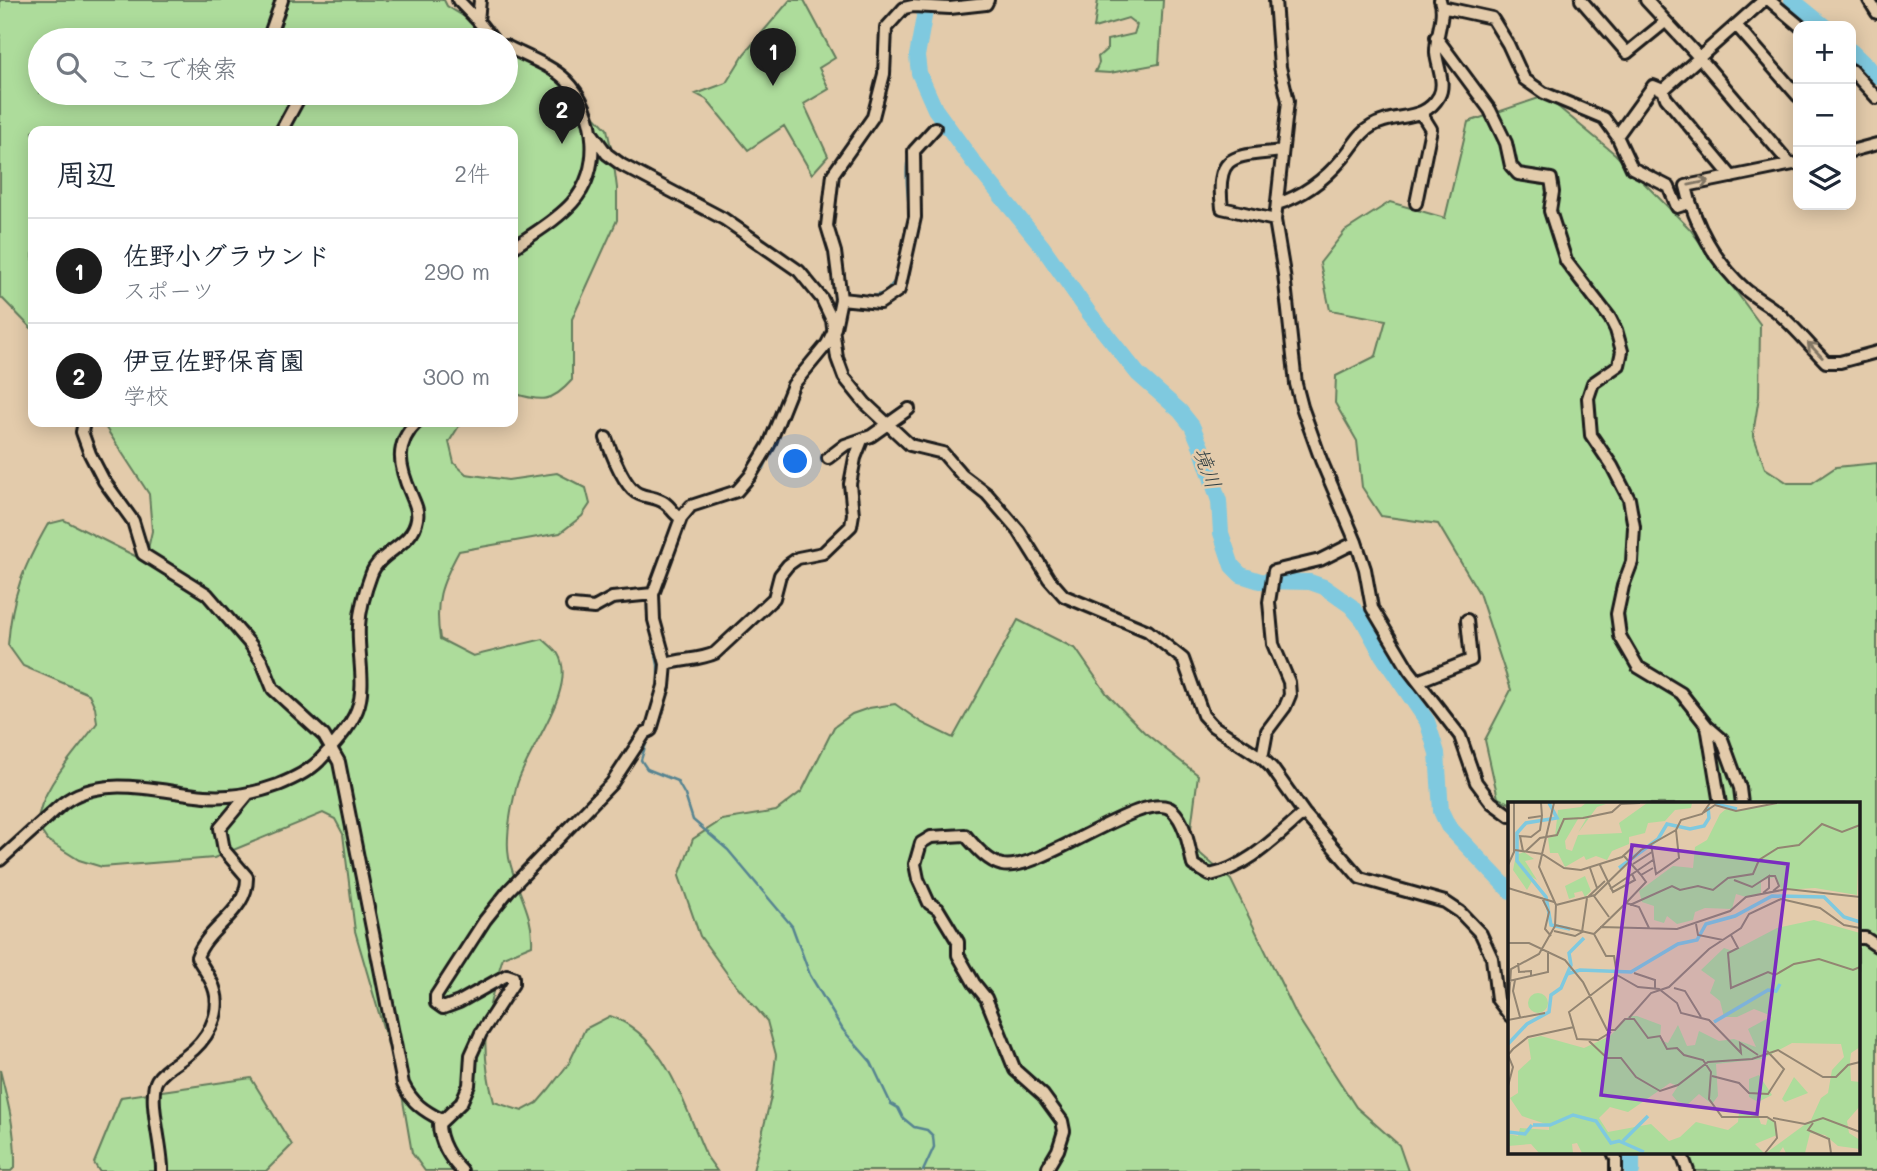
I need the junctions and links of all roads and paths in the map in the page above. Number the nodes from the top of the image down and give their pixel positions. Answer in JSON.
{"nodes":[{"id":1,"x":282,"y":0,"type":"edge"},
{"id":2,"x":458,"y":0,"type":"edge"},
{"id":3,"x":480,"y":0,"type":"edge"},
{"id":4,"x":988,"y":0,"type":"edge"},
{"id":5,"x":1275,"y":0,"type":"edge"},
{"id":6,"x":1581,"y":0,"type":"edge"},
{"id":7,"x":1646,"y":0,"type":"edge"},
{"id":8,"x":1767,"y":0,"type":"edge"},
{"id":9,"x":1869,"y":0,"type":"edge"},
{"id":10,"x":1441,"y":4,"type":"edge"},
{"id":11,"x":905,"y":5,"type":"edge"},
{"id":12,"x":1877,"y":13,"type":"edge"},
{"id":13,"x":478,"y":21,"type":"junction"},
{"id":14,"x":1794,"y":21,"type":"edge"},
{"id":15,"x":1665,"y":22,"type":"junction"},
{"id":16,"x":1736,"y":25,"type":"junction"},
{"id":17,"x":272,"y":28,"type":"edge"},
{"id":18,"x":484,"y":28,"type":"edge"},
{"id":19,"x":1436,"y":37,"type":"junction"},
{"id":20,"x":518,"y":53,"type":"edge"},
{"id":21,"x":1699,"y":57,"type":"junction"},
{"id":22,"x":1856,"y":75,"type":"edge"},
{"id":23,"x":1663,"y":90,"type":"junction"},
{"id":24,"x":1793,"y":90,"type":"edge"},
{"id":25,"x":1877,"y":98,"type":"edge"},
{"id":26,"x":294,"y":105,"type":"edge"},
{"id":27,"x":1421,"y":114,"type":"junction"},
{"id":28,"x":284,"y":126,"type":"edge"},
{"id":29,"x":935,"y":128,"type":"dead end"},
{"id":30,"x":592,"y":132,"type":"junction"},
{"id":31,"x":1618,"y":136,"type":"junction"},
{"id":32,"x":1877,"y":145,"type":"edge"},
{"id":33,"x":1282,"y":150,"type":"junction"},
{"id":34,"x":1856,"y":150,"type":"edge"},
{"id":35,"x":1793,"y":163,"type":"edge"},
{"id":36,"x":1793,"y":164,"type":"edge"},
{"id":37,"x":1732,"y":177,"type":"junction"},
{"id":38,"x":1416,"y":203,"type":"dead end"},
{"id":39,"x":1689,"y":203,"type":"junction"},
{"id":40,"x":1277,"y":204,"type":"junction"},
{"id":41,"x":1275,"y":220,"type":"junction"},
{"id":42,"x":518,"y":244,"type":"edge"},
{"id":43,"x":841,"y":299,"type":"junction"},
{"id":44,"x":835,"y":328,"type":"junction"},
{"id":45,"x":1877,"y":352,"type":"edge"},
{"id":46,"x":909,"y":410,"type":"dead end"},
{"id":47,"x":888,"y":423,"type":"junction"},
{"id":48,"x":83,"y":427,"type":"edge"},
{"id":49,"x":412,"y":427,"type":"edge"},
{"id":50,"x":606,"y":438,"type":"dead end"},
{"id":51,"x":862,"y":440,"type":"junction"},
{"id":52,"x":828,"y":458,"type":"dead end"},
{"id":53,"x":679,"y":516,"type":"junction"},
{"id":54,"x":1356,"y":542,"type":"junction"},
{"id":55,"x":649,"y":595,"type":"junction"},
{"id":56,"x":572,"y":606,"type":"dead end"},
{"id":57,"x":1467,"y":620,"type":"dead end"},
{"id":58,"x":666,"y":664,"type":"junction"},
{"id":59,"x":1418,"y":681,"type":"junction"},
{"id":60,"x":1707,"y":726,"type":"junction"},
{"id":61,"x":330,"y":747,"type":"junction"},
{"id":62,"x":1262,"y":758,"type":"junction"},
{"id":63,"x":249,"y":793,"type":"junction"},
{"id":64,"x":1720,"y":802,"type":"edge"},
{"id":65,"x":1742,"y":802,"type":"edge"},
{"id":66,"x":1504,"y":809,"type":"edge"},
{"id":67,"x":1304,"y":813,"type":"junction"},
{"id":68,"x":0,"y":860,"type":"edge"},
{"id":69,"x":1860,"y":938,"type":"edge"},
{"id":70,"x":1877,"y":946,"type":"edge"},
{"id":71,"x":1508,"y":1013,"type":"edge"},
{"id":72,"x":442,"y":1120,"type":"junction"},
{"id":73,"x":1682,"y":1154,"type":"edge"},
{"id":74,"x":162,"y":1171,"type":"edge"},
{"id":75,"x":461,"y":1171,"type":"edge"},
{"id":76,"x":1048,"y":1171,"type":"edge"},
{"id":77,"x":1688,"y":1171,"type":"edge"}],
"edges":[{"from":1,"to":17,"type":"street"},
{"from":2,"to":13,"type":"street"},
{"from":3,"to":13,"type":"street"},
{"from":4,"to":11,"type":"street"},
{"from":5,"to":33,"type":"street"},
{"from":6,"to":15,"type":"street"},
{"from":7,"to":15,"type":"street"},
{"from":8,"to":14,"type":"street"},
{"from":8,"to":16,"type":"street"},
{"from":9,"to":12,"type":"street"},
{"from":10,"to":19,"type":"street"},
{"from":10,"to":31,"type":"street"},
{"from":11,"to":43,"type":"street"},
{"from":13,"to":18,"type":"street"},
{"from":15,"to":21,"type":"street"},
{"from":16,"to":21,"type":"street"},
{"from":16,"to":24,"type":"street"},
{"from":19,"to":27,"type":"street"},
{"from":19,"to":60,"type":"street"},
{"from":20,"to":30,"type":"street"},
{"from":21,"to":23,"type":"street"},
{"from":21,"to":35,"type":"street"},
{"from":22,"to":25,"type":"street"},
{"from":23,"to":31,"type":"street"},
{"from":23,"to":37,"type":"street"},
{"from":26,"to":28,"type":"street"},
{"from":27,"to":38,"type":"street"},
{"from":27,"to":40,"type":"street"},
{"from":29,"to":43,"type":"street"},
{"from":30,"to":42,"type":"street"},
{"from":30,"to":44,"type":"street"},
{"from":31,"to":39,"type":"street"},
{"from":32,"to":34,"type":"street"},
{"from":33,"to":40,"type":"street"},
{"from":33,"to":41,"type":"street"},
{"from":36,"to":37,"type":"street"},
{"from":39,"to":37,"type":"street","one_way":true},
{"from":45,"to":39,"type":"street","one_way":true},
{"from":40,"to":41,"type":"street"},
{"from":41,"to":54,"type":"street"},
{"from":43,"to":44,"type":"street"},
{"from":44,"to":47,"type":"street"},
{"from":44,"to":53,"type":"street"},
{"from":46,"to":47,"type":"street"},
{"from":47,"to":51,"type":"street"},
{"from":47,"to":62,"type":"street"},
{"from":48,"to":61,"type":"street"},
{"from":49,"to":61,"type":"street"},
{"from":50,"to":53,"type":"street"},
{"from":51,"to":52,"type":"street"},
{"from":51,"to":58,"type":"street"},
{"from":53,"to":55,"type":"street"},
{"from":54,"to":59,"type":"street"},
{"from":54,"to":62,"type":"street"},
{"from":55,"to":56,"type":"street"},
{"from":55,"to":58,"type":"street"},
{"from":57,"to":59,"type":"street"},
{"from":58,"to":72,"type":"street"},
{"from":59,"to":66,"type":"street"},
{"from":60,"to":64,"type":"street"},
{"from":60,"to":65,"type":"street"},
{"from":61,"to":63,"type":"street"},
{"from":61,"to":72,"type":"street"},
{"from":62,"to":67,"type":"street"},
{"from":63,"to":68,"type":"street"},
{"from":63,"to":74,"type":"street"},
{"from":67,"to":71,"type":"street"},
{"from":67,"to":76,"type":"street"},
{"from":69,"to":70,"type":"street"},
{"from":72,"to":75,"type":"street"},
{"from":73,"to":77,"type":"street"}]}
